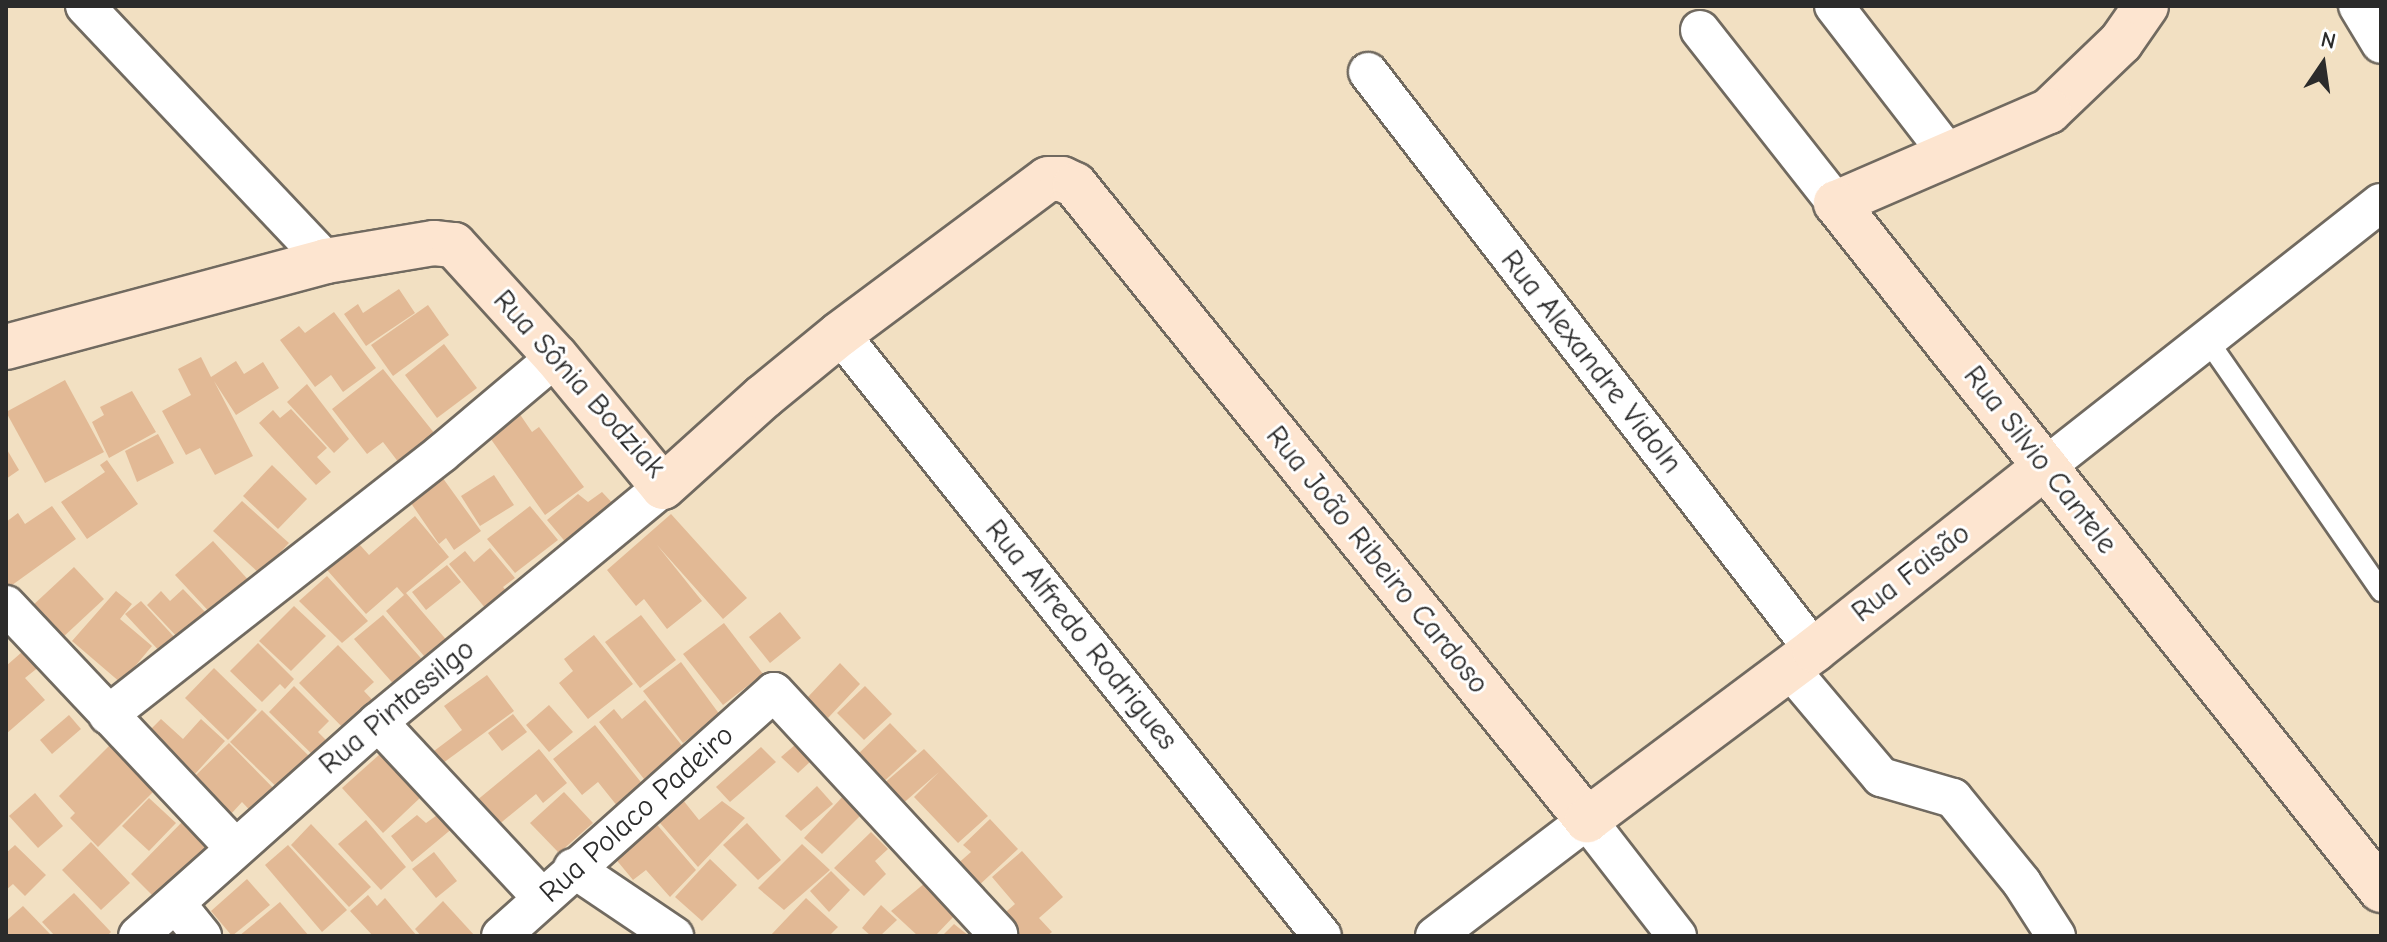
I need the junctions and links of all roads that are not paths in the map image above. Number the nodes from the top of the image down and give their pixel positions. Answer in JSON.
{"nodes":[{"id":1,"x":85,"y":6,"type":"edge"},
{"id":2,"x":1834,"y":6,"type":"edge"},
{"id":3,"x":2146,"y":6,"type":"edge"},
{"id":4,"x":2358,"y":6,"type":"edge"},
{"id":5,"x":1700,"y":30,"type":"dead end"},
{"id":6,"x":2381,"y":44,"type":"edge"},
{"id":7,"x":1368,"y":72,"type":"dead end"},
{"id":8,"x":1950,"y":156,"type":"junction"},
{"id":9,"x":1075,"y":185,"type":"joint"},
{"id":10,"x":1836,"y":203,"type":"junction"},
{"id":11,"x":2381,"y":203,"type":"edge"},
{"id":12,"x":326,"y":261,"type":"junction"},
{"id":13,"x":840,"y":334,"type":"junction"},
{"id":14,"x":2206,"y":338,"type":"junction"},
{"id":15,"x":10,"y":340,"type":"edge"},
{"id":16,"x":556,"y":357,"type":"junction"},
{"id":17,"x":2045,"y":467,"type":"junction"},
{"id":18,"x":663,"y":487,"type":"junction"},
{"id":19,"x":2381,"y":591,"type":"edge"},
{"id":20,"x":6,"y":605,"type":"edge"},
{"id":21,"x":1802,"y":659,"type":"junction"},
{"id":22,"x":108,"y":715,"type":"junction"},
{"id":23,"x":378,"y":722,"type":"junction"},
{"id":24,"x":1587,"y":820,"type":"junction"},
{"id":25,"x":235,"y":848,"type":"junction"},
{"id":26,"x":573,"y":868,"type":"junction"},
{"id":27,"x":2381,"y":890,"type":"edge"},
{"id":28,"x":542,"y":898,"type":"junction"},
{"id":29,"x":177,"y":905,"type":"junction"},
{"id":30,"x":998,"y":934,"type":"dead end"},
{"id":31,"x":138,"y":936,"type":"edge"},
{"id":32,"x":202,"y":936,"type":"edge"},
{"id":33,"x":501,"y":936,"type":"edge"},
{"id":34,"x":674,"y":936,"type":"edge"},
{"id":35,"x":1322,"y":936,"type":"edge"},
{"id":36,"x":1435,"y":936,"type":"edge"},
{"id":37,"x":1677,"y":936,"type":"edge"},
{"id":38,"x":2056,"y":936,"type":"edge"}],
"edges":[{"from":1,"to":12,"type":"street"},
{"from":2,"to":8,"type":"street"},
{"from":3,"to":8,"type":"street"},
{"from":4,"to":6,"type":"street"},
{"from":5,"to":10,"type":"street","name":"Rua Silvio Cantele"},
{"from":7,"to":21,"type":"street","name":"Rua Alexandre Vidoln"},
{"from":8,"to":10,"type":"street"},
{"from":9,"to":13,"type":"street","name":"Rua Sônia Bodziak"},
{"from":9,"to":24,"type":"street","name":"Rua João Ribeiro Cardoso"},
{"from":10,"to":17,"type":"street","name":"Rua Silvio Cantele"},
{"from":11,"to":14,"type":"street","name":"Rua Faisão"},
{"from":12,"to":15,"type":"street","name":"Rua Sônia Bodziak"},
{"from":12,"to":16,"type":"street","name":"Rua Sônia Bodziak"},
{"from":13,"to":18,"type":"street","name":"Rua Sônia Bodziak"},
{"from":13,"to":35,"type":"street","name":"Rua Alfredo Rodrigues"},
{"from":14,"to":17,"type":"street","name":"Rua Faisão"},
{"from":14,"to":19,"type":"lane"},
{"from":16,"to":18,"type":"street","name":"Rua Sônia Bodziak"},
{"from":16,"to":22,"type":"street"},
{"from":17,"to":21,"type":"street","name":"Rua Faisão"},
{"from":17,"to":27,"type":"street","name":"Rua Silvio Cantele"},
{"from":18,"to":23,"type":"street","name":"Rua Pintassilgo"},
{"from":20,"to":22,"type":"street"},
{"from":21,"to":24,"type":"street","name":"Rua Faisão"},
{"from":21,"to":38,"type":"street","name":"Rua Alexandre Vidoln"},
{"from":22,"to":25,"type":"street"},
{"from":23,"to":25,"type":"street","name":"Rua Pintassilgo"},
{"from":23,"to":28,"type":"street"},
{"from":24,"to":36,"type":"street","name":"Rua Faisão"},
{"from":24,"to":37,"type":"street","name":"Rua João Ribeiro Cardoso"},
{"from":25,"to":29,"type":"street","name":"Rua Pintassilgo"},
{"from":26,"to":28,"type":"street","name":"Rua Polaco Padeiro"},
{"from":26,"to":30,"type":"street","name":"Rua Polaco Padeiro"},
{"from":26,"to":34,"type":"street"},
{"from":28,"to":33,"type":"street","name":"Rua Polaco Padeiro"},
{"from":29,"to":31,"type":"street","name":"Rua Pintassilgo"},
{"from":29,"to":32,"type":"street"}]}
